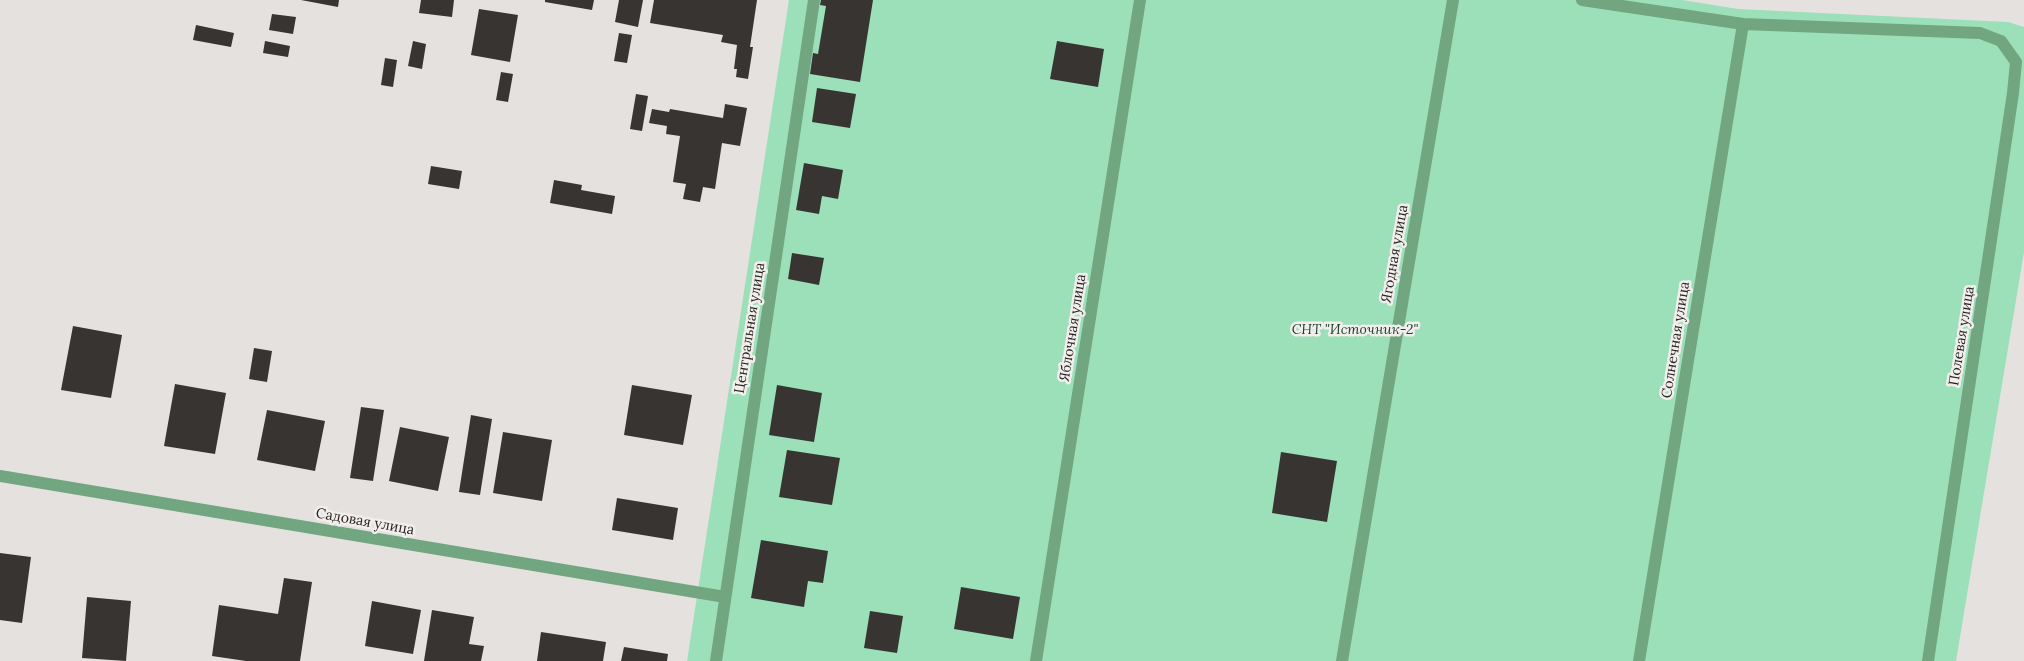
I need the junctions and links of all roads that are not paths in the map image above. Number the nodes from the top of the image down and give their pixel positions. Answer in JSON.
{"nodes":[{"id":1,"x":814,"y":0,"type":"edge"},
{"id":2,"x":1140,"y":0,"type":"edge"},
{"id":3,"x":1453,"y":0,"type":"edge"},
{"id":4,"x":1582,"y":0,"type":"edge"},
{"id":5,"x":1743,"y":24,"type":"junction"},
{"id":6,"x":0,"y":476,"type":"edge"},
{"id":7,"x":725,"y":597,"type":"junction"},
{"id":8,"x":716,"y":661,"type":"edge"},
{"id":9,"x":1036,"y":661,"type":"edge"},
{"id":10,"x":1342,"y":661,"type":"edge"},
{"id":11,"x":1639,"y":661,"type":"edge"},
{"id":12,"x":1928,"y":661,"type":"edge"}],
"edges":[{"from":1,"to":7,"type":"street","name":"Центральная улица"},
{"from":2,"to":9,"type":"street","name":"Яблочная улица"},
{"from":3,"to":10,"type":"street","name":"Ягодная улица"},
{"from":4,"to":5,"type":"street"},
{"from":5,"to":11,"type":"street","name":"Солнечная улица"},
{"from":5,"to":12,"type":"street","name":"Полевая улица"},
{"from":6,"to":7,"type":"street","name":"Садовая улица"},
{"from":7,"to":8,"type":"street","name":"Центральная улица"}]}
